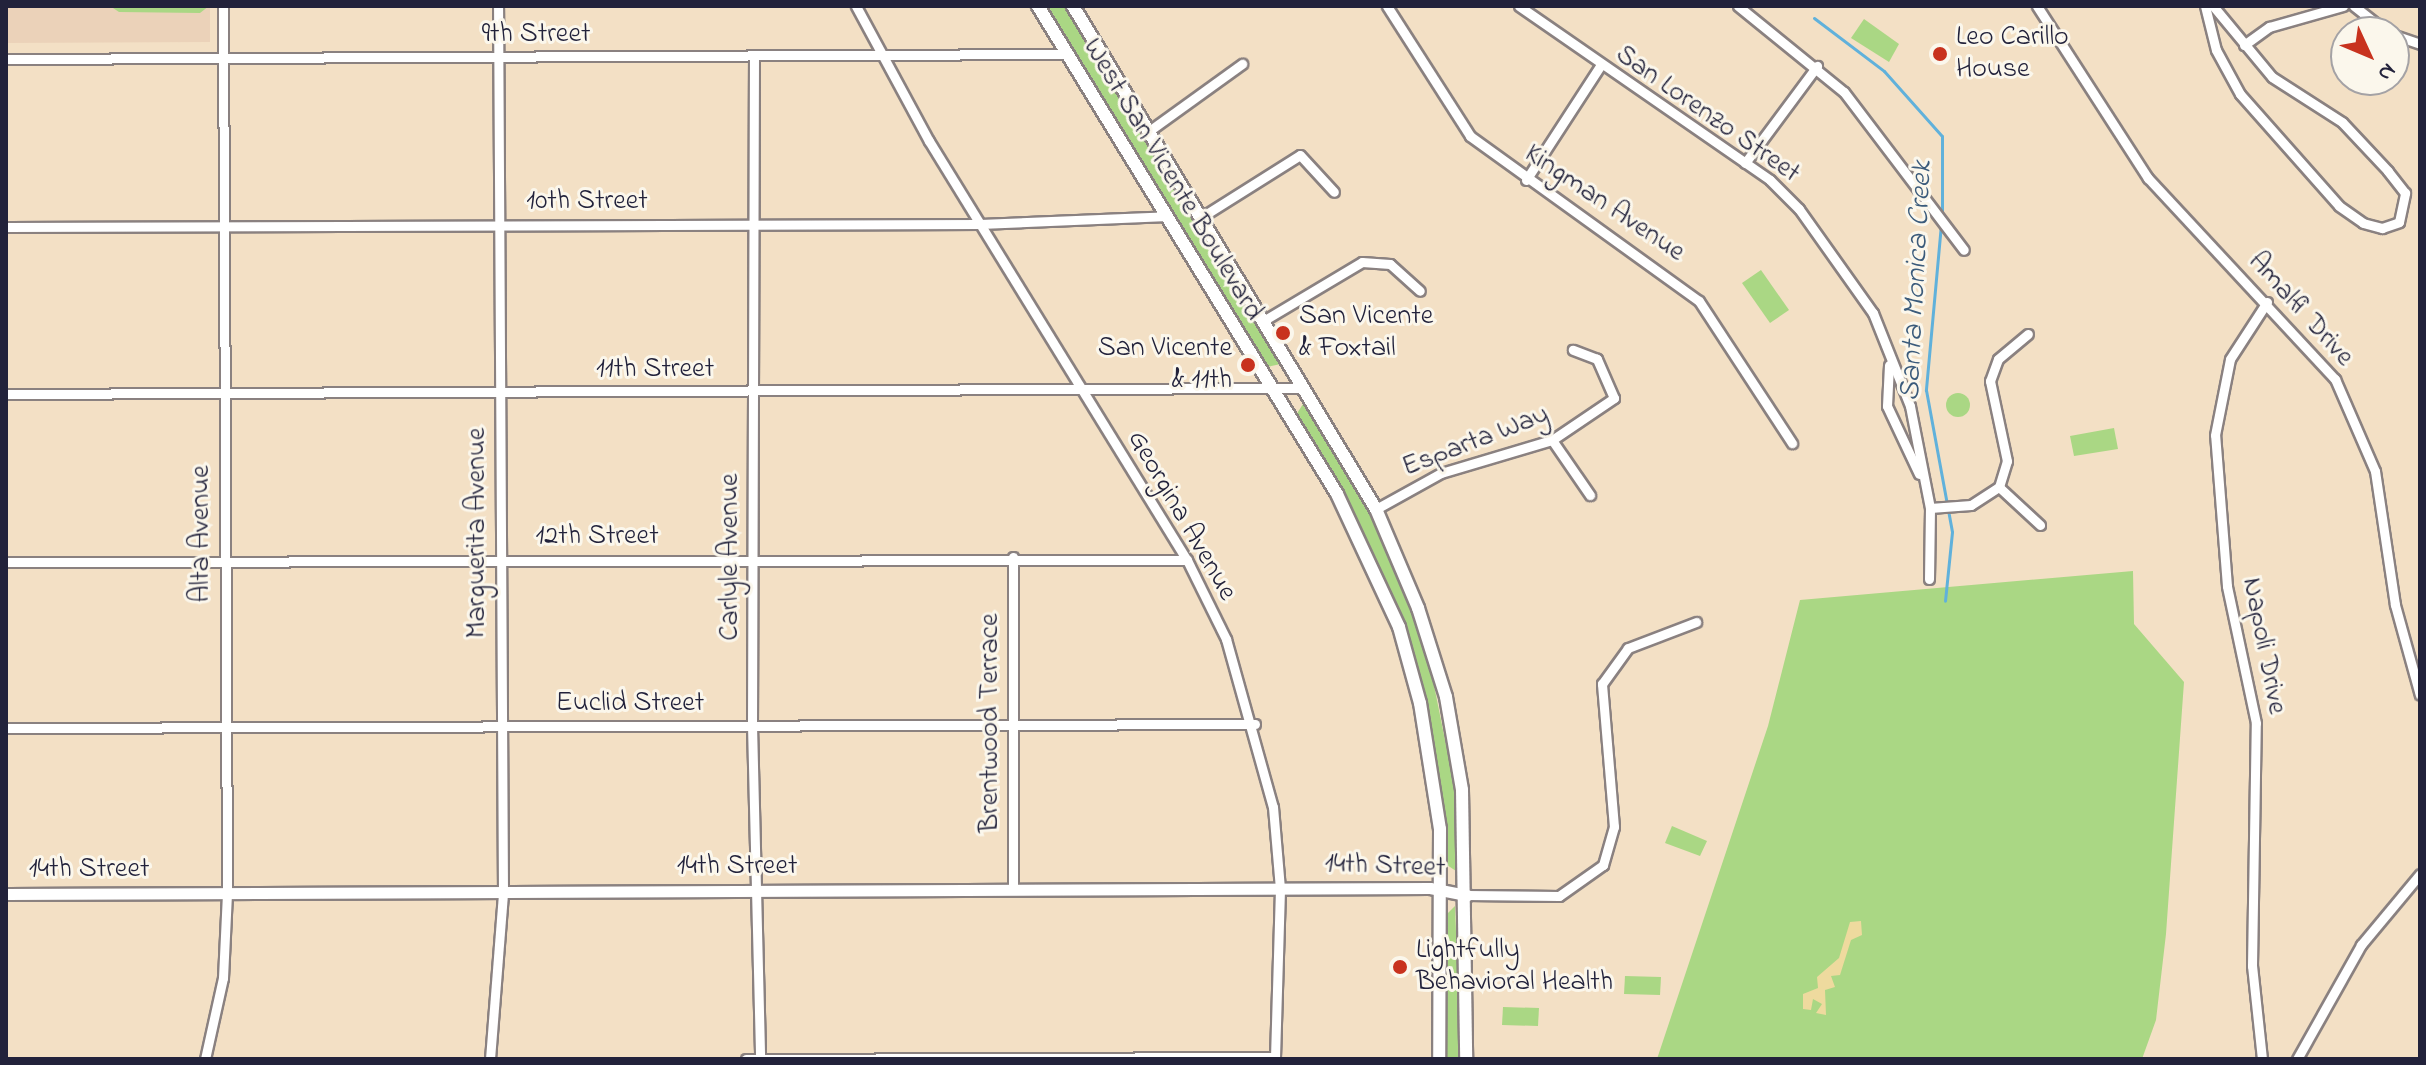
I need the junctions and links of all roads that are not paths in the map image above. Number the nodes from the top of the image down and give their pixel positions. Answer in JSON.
{"nodes":[{"id":1,"x":223,"y":6,"type":"edge"},
{"id":2,"x":498,"y":6,"type":"edge"},
{"id":3,"x":856,"y":6,"type":"edge"},
{"id":4,"x":1038,"y":6,"type":"edge"},
{"id":5,"x":1073,"y":6,"type":"edge"},
{"id":6,"x":1387,"y":6,"type":"edge"},
{"id":7,"x":1519,"y":6,"type":"edge"},
{"id":8,"x":1738,"y":6,"type":"edge"},
{"id":9,"x":2037,"y":6,"type":"edge"},
{"id":10,"x":2205,"y":6,"type":"edge"},
{"id":11,"x":2213,"y":6,"type":"edge"},
{"id":12,"x":2343,"y":6,"type":"edge"},
{"id":13,"x":2244,"y":45,"type":"junction"},
{"id":14,"x":1067,"y":54,"type":"junction"},
{"id":15,"x":754,"y":55,"type":"junction"},
{"id":16,"x":878,"y":55,"type":"junction"},
{"id":17,"x":499,"y":58,"type":"junction"},
{"id":18,"x":6,"y":59,"type":"edge"},
{"id":19,"x":223,"y":59,"type":"junction"},
{"id":20,"x":1242,"y":64,"type":"dead end"},
{"id":21,"x":1600,"y":66,"type":"junction"},
{"id":22,"x":1817,"y":66,"type":"junction"},
{"id":23,"x":1149,"y":131,"type":"junction"},
{"id":24,"x":1745,"y":163,"type":"junction"},
{"id":25,"x":1526,"y":180,"type":"junction"},
{"id":26,"x":1334,"y":192,"type":"dead end"},
{"id":27,"x":1168,"y":216,"type":"junction"},
{"id":28,"x":1200,"y":218,"type":"junction"},
{"id":29,"x":500,"y":224,"type":"junction"},
{"id":30,"x":980,"y":224,"type":"junction"},
{"id":31,"x":753,"y":225,"type":"junction"},
{"id":32,"x":223,"y":226,"type":"junction"},
{"id":33,"x":6,"y":227,"type":"edge"},
{"id":34,"x":1964,"y":250,"type":"dead end"},
{"id":35,"x":1420,"y":291,"type":"dead end"},
{"id":36,"x":2267,"y":302,"type":"junction"},
{"id":37,"x":1263,"y":321,"type":"junction"},
{"id":38,"x":2028,"y":334,"type":"dead end"},
{"id":39,"x":1573,"y":350,"type":"dead end"},
{"id":40,"x":1889,"y":365,"type":"junction"},
{"id":41,"x":1269,"y":385,"type":"junction"},
{"id":42,"x":1303,"y":388,"type":"junction"},
{"id":43,"x":1081,"y":390,"type":"junction"},
{"id":44,"x":499,"y":391,"type":"junction"},
{"id":45,"x":224,"y":392,"type":"junction"},
{"id":46,"x":753,"y":392,"type":"junction"},
{"id":47,"x":6,"y":394,"type":"edge"},
{"id":48,"x":1552,"y":440,"type":"junction"},
{"id":49,"x":1792,"y":443,"type":"dead end"},
{"id":50,"x":1921,"y":477,"type":"junction"},
{"id":51,"x":1999,"y":487,"type":"junction"},
{"id":52,"x":1590,"y":495,"type":"dead end"},
{"id":53,"x":1930,"y":508,"type":"junction"},
{"id":54,"x":1376,"y":509,"type":"junction"},
{"id":55,"x":2040,"y":525,"type":"dead end"},
{"id":56,"x":1013,"y":557,"type":"junction"},
{"id":57,"x":753,"y":558,"type":"junction"},
{"id":58,"x":501,"y":559,"type":"junction"},
{"id":59,"x":225,"y":560,"type":"junction"},
{"id":60,"x":1187,"y":560,"type":"junction"},
{"id":61,"x":6,"y":562,"type":"edge"},
{"id":62,"x":1929,"y":579,"type":"dead end"},
{"id":63,"x":1696,"y":622,"type":"dead end"},
{"id":64,"x":2420,"y":695,"type":"edge"},
{"id":65,"x":1011,"y":724,"type":"junction"},
{"id":66,"x":1255,"y":724,"type":"junction"},
{"id":67,"x":752,"y":725,"type":"junction"},
{"id":68,"x":501,"y":726,"type":"junction"},
{"id":69,"x":225,"y":727,"type":"junction"},
{"id":70,"x":6,"y":728,"type":"edge"},
{"id":71,"x":2420,"y":874,"type":"edge"},
{"id":72,"x":1013,"y":889,"type":"junction"},
{"id":73,"x":1280,"y":889,"type":"junction"},
{"id":74,"x":1442,"y":890,"type":"junction"},
{"id":75,"x":757,"y":891,"type":"junction"},
{"id":76,"x":503,"y":892,"type":"junction"},
{"id":77,"x":6,"y":894,"type":"edge"},
{"id":78,"x":227,"y":894,"type":"junction"},
{"id":79,"x":1467,"y":895,"type":"junction"},
{"id":80,"x":1275,"y":1058,"type":"edge"},
{"id":81,"x":205,"y":1059,"type":"edge"},
{"id":82,"x":490,"y":1059,"type":"edge"},
{"id":83,"x":746,"y":1059,"type":"edge"},
{"id":84,"x":760,"y":1059,"type":"edge"},
{"id":85,"x":1439,"y":1059,"type":"edge"},
{"id":86,"x":1466,"y":1059,"type":"edge"},
{"id":87,"x":2262,"y":1059,"type":"edge"},
{"id":88,"x":2297,"y":1059,"type":"edge"}],
"edges":[{"from":1,"to":19,"type":"street","name":"Alta Avenue"},
{"from":2,"to":17,"type":"street","name":"Marguerita Avenue"},
{"from":3,"to":16,"type":"street","name":"Georgina Avenue"},
{"from":4,"to":14,"type":"main road","name":"West San Vicente Boulevard"},
{"from":5,"to":23,"type":"main road"},
{"from":6,"to":25,"type":"street","name":"Kingman Avenue"},
{"from":7,"to":21,"type":"street","name":"San Lorenzo Street"},
{"from":8,"to":22,"type":"street"},
{"from":9,"to":36,"type":"street","name":"Amalfi Drive"},
{"from":10,"to":13,"type":"street"},
{"from":11,"to":13,"type":"street"},
{"from":12,"to":13,"type":"street"},
{"from":14,"to":16,"type":"street","name":"9th Street"},
{"from":14,"to":27,"type":"main road","name":"West San Vicente Boulevard"},
{"from":15,"to":16,"type":"street","name":"9th Street"},
{"from":15,"to":17,"type":"street","name":"9th Street"},
{"from":15,"to":31,"type":"street","name":"Carlyle Avenue"},
{"from":16,"to":30,"type":"street","name":"Georgina Avenue"},
{"from":17,"to":19,"type":"street","name":"9th Street"},
{"from":17,"to":29,"type":"street","name":"Marguerita Avenue"},
{"from":18,"to":19,"type":"street","name":"9th Street"},
{"from":19,"to":32,"type":"street","name":"Alta Avenue"},
{"from":20,"to":23,"type":"street"},
{"from":21,"to":24,"type":"street","name":"San Lorenzo Street"},
{"from":21,"to":25,"type":"street"},
{"from":22,"to":24,"type":"street"},
{"from":22,"to":34,"type":"street"},
{"from":23,"to":28,"type":"main road"},
{"from":24,"to":40,"type":"street","name":"San Lorenzo Street"},
{"from":25,"to":49,"type":"street","name":"Kingman Avenue"},
{"from":26,"to":28,"type":"street"},
{"from":27,"to":30,"type":"street","name":"10th Street"},
{"from":27,"to":41,"type":"main road","name":"West San Vicente Boulevard"},
{"from":28,"to":37,"type":"main road"},
{"from":29,"to":31,"type":"street","name":"10th Street"},
{"from":29,"to":32,"type":"street","name":"10th Street"},
{"from":29,"to":44,"type":"street","name":"Marguerita Avenue"},
{"from":30,"to":31,"type":"street","name":"10th Street"},
{"from":30,"to":43,"type":"street","name":"Georgina Avenue"},
{"from":31,"to":46,"type":"street","name":"Carlyle Avenue"},
{"from":32,"to":33,"type":"street","name":"10th Street"},
{"from":32,"to":45,"type":"street","name":"Alta Avenue"},
{"from":35,"to":37,"type":"street"},
{"from":36,"to":64,"type":"street","name":"Amalfi Drive"},
{"from":36,"to":87,"type":"street","name":"Napoli Drive"},
{"from":37,"to":42,"type":"main road"},
{"from":38,"to":51,"type":"street"},
{"from":39,"to":48,"type":"street","name":"Esparta Way"},
{"from":40,"to":50,"type":"street","name":"San Lorenzo Street"},
{"from":40,"to":50,"type":"street","name":"San Lorenzo Street"},
{"from":41,"to":42,"type":"street","name":"11th Street"},
{"from":41,"to":43,"type":"street","name":"11th Street"},
{"from":41,"to":74,"type":"main road","name":"West San Vicente Boulevard"},
{"from":42,"to":54,"type":"main road"},
{"from":43,"to":46,"type":"street","name":"11th Street"},
{"from":43,"to":60,"type":"street","name":"Georgina Avenue"},
{"from":44,"to":45,"type":"street","name":"11th Street"},
{"from":44,"to":46,"type":"street","name":"11th Street"},
{"from":44,"to":58,"type":"street","name":"Marguerita Avenue"},
{"from":45,"to":47,"type":"street","name":"11th Street"},
{"from":45,"to":59,"type":"street","name":"Alta Avenue"},
{"from":46,"to":57,"type":"street","name":"Carlyle Avenue"},
{"from":48,"to":52,"type":"street"},
{"from":48,"to":54,"type":"street","name":"Esparta Way"},
{"from":50,"to":53,"type":"street","name":"San Lorenzo Street"},
{"from":51,"to":53,"type":"street"},
{"from":51,"to":55,"type":"street"},
{"from":53,"to":62,"type":"street","name":"San Lorenzo Street"},
{"from":54,"to":79,"type":"main road"},
{"from":56,"to":57,"type":"street","name":"12th Street"},
{"from":56,"to":60,"type":"street","name":"12th Street"},
{"from":56,"to":65,"type":"street","name":"Brentwood Terrace"},
{"from":57,"to":58,"type":"street","name":"12th Street"},
{"from":57,"to":67,"type":"street","name":"Carlyle Avenue"},
{"from":58,"to":59,"type":"street","name":"12th Street"},
{"from":58,"to":68,"type":"street","name":"Marguerita Avenue"},
{"from":59,"to":61,"type":"street","name":"12th Street"},
{"from":59,"to":69,"type":"street","name":"Alta Avenue"},
{"from":60,"to":66,"type":"street","name":"Georgina Avenue"},
{"from":63,"to":79,"type":"street"},
{"from":65,"to":66,"type":"street","name":"Euclid Street"},
{"from":65,"to":67,"type":"street","name":"Euclid Street"},
{"from":65,"to":72,"type":"street","name":"Brentwood Terrace"},
{"from":66,"to":73,"type":"street","name":"Georgina Avenue"},
{"from":67,"to":68,"type":"street","name":"Euclid Street"},
{"from":67,"to":75,"type":"street","name":"Carlyle Avenue"},
{"from":68,"to":69,"type":"street","name":"Euclid Street"},
{"from":68,"to":76,"type":"street","name":"Marguerita Avenue"},
{"from":69,"to":70,"type":"street","name":"Euclid Street"},
{"from":69,"to":78,"type":"street","name":"Alta Avenue"},
{"from":71,"to":88,"type":"street"},
{"from":72,"to":73,"type":"street","name":"14th Street"},
{"from":72,"to":75,"type":"street","name":"14th Street"},
{"from":73,"to":74,"type":"street","name":"14th Street"},
{"from":73,"to":80,"type":"street","name":"Georgina Avenue"},
{"from":74,"to":79,"type":"street","name":"14th Street"},
{"from":74,"to":85,"type":"main road","name":"West San Vicente Boulevard"},
{"from":75,"to":76,"type":"street","name":"14th Street"},
{"from":75,"to":84,"type":"street","name":"Carlyle Avenue"},
{"from":76,"to":78,"type":"street","name":"14th Street"},
{"from":76,"to":82,"type":"street","name":"Marguerita Avenue"},
{"from":77,"to":78,"type":"street","name":"14th Street"},
{"from":78,"to":81,"type":"street","name":"Alta Avenue"},
{"from":79,"to":86,"type":"main road"},
{"from":80,"to":84,"type":"street"},
{"from":83,"to":84,"type":"street"}]}
